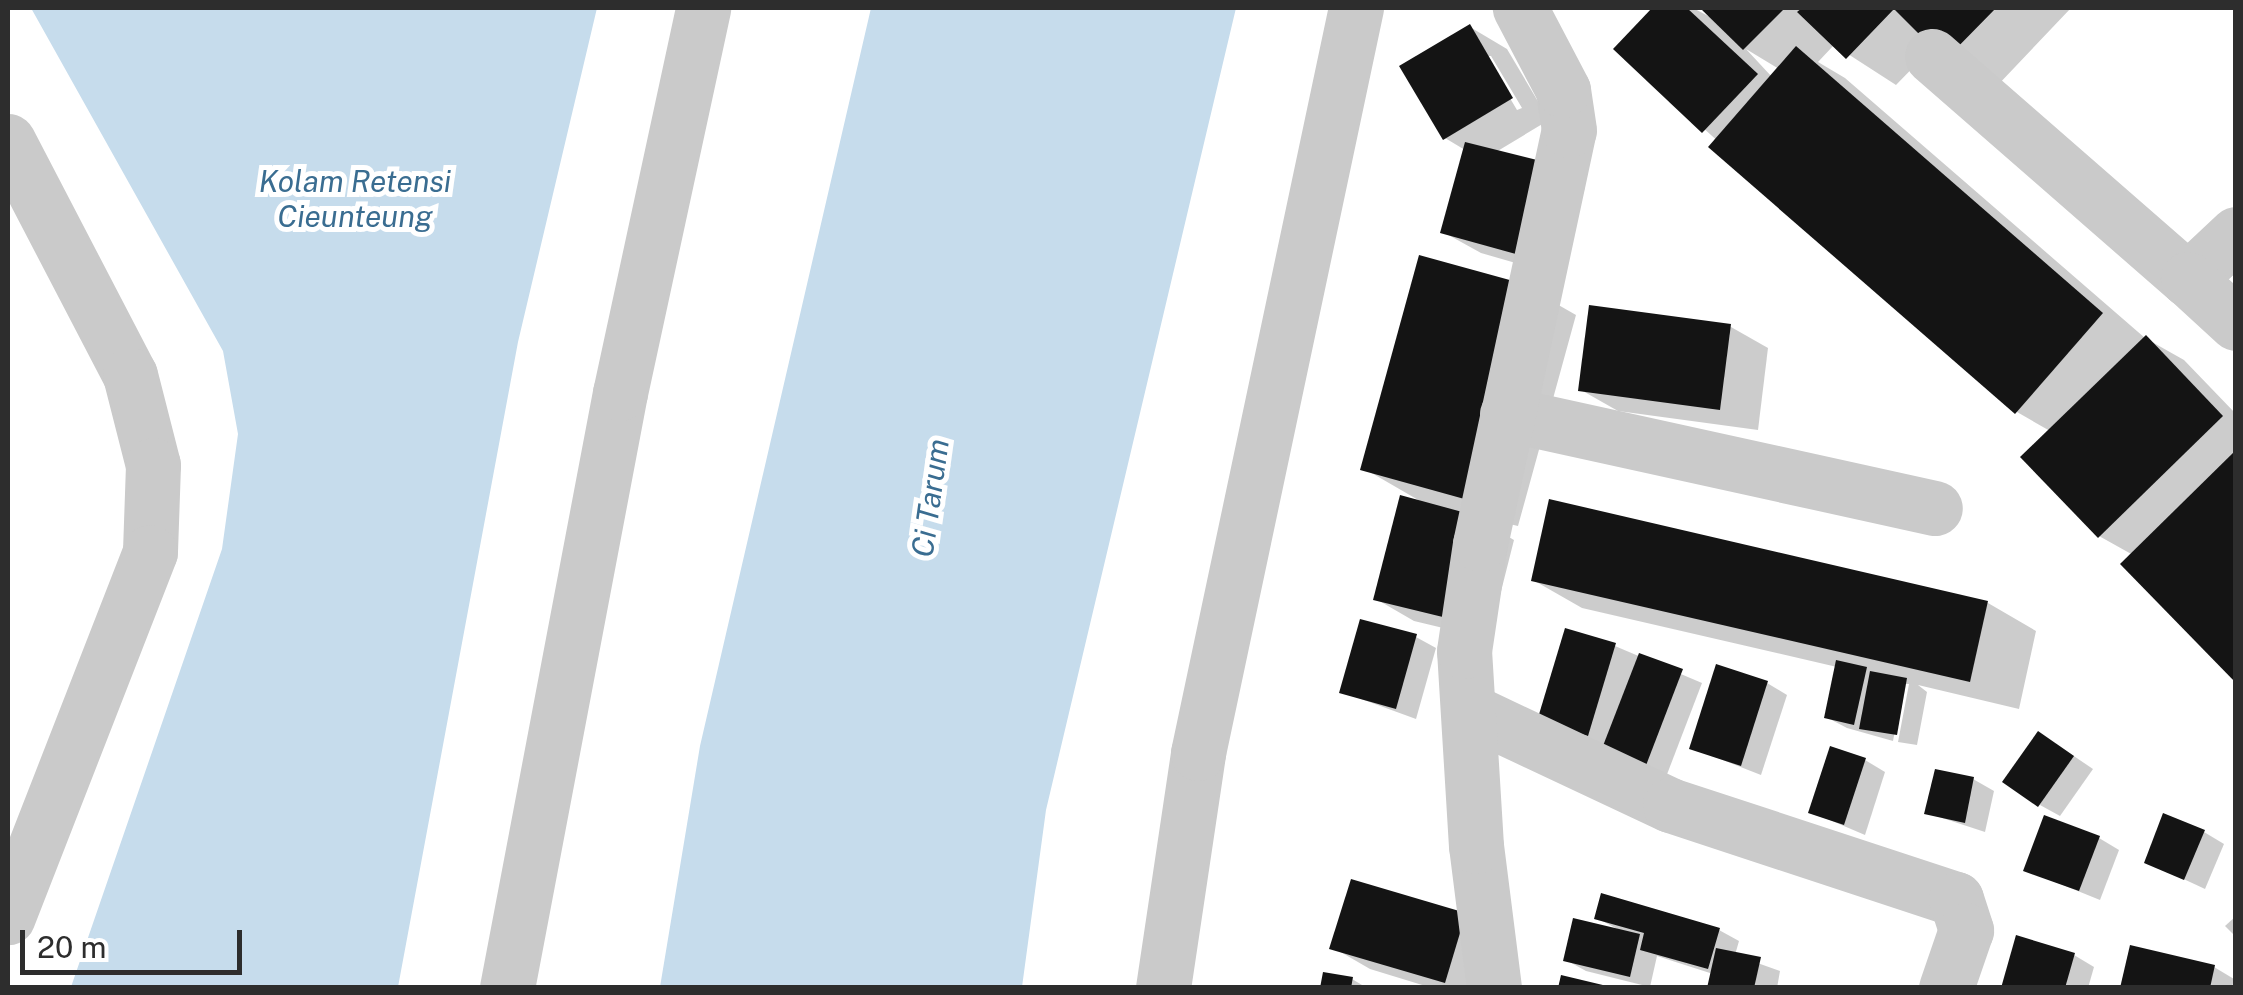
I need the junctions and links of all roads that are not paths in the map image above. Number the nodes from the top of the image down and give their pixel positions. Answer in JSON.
{"nodes":[{"id":1,"x":703,"y":8,"type":"edge"},
{"id":2,"x":1356,"y":8,"type":"edge"},
{"id":3,"x":1520,"y":8,"type":"edge"},
{"id":4,"x":1932,"y":56,"type":"dead end"},
{"id":5,"x":8,"y":141,"type":"edge"},
{"id":6,"x":2236,"y":234,"type":"edge"},
{"id":7,"x":2188,"y":279,"type":"junction"},
{"id":8,"x":2236,"y":324,"type":"edge"},
{"id":9,"x":1507,"y":414,"type":"junction"},
{"id":10,"x":1936,"y":508,"type":"dead end"},
{"id":11,"x":1468,"y":710,"type":"junction"},
{"id":12,"x":8,"y":917,"type":"edge"},
{"id":13,"x":507,"y":988,"type":"edge"},
{"id":14,"x":1163,"y":988,"type":"edge"},
{"id":15,"x":1494,"y":988,"type":"edge"},
{"id":16,"x":1946,"y":988,"type":"edge"}],
"edges":[{"from":1,"to":13,"type":"street"},
{"from":2,"to":14,"type":"street"},
{"from":3,"to":9,"type":"street"},
{"from":4,"to":7,"type":"street"},
{"from":5,"to":12,"type":"street"},
{"from":6,"to":7,"type":"street"},
{"from":7,"to":8,"type":"street"},
{"from":9,"to":10,"type":"street"},
{"from":9,"to":11,"type":"street"},
{"from":11,"to":15,"type":"street"},
{"from":11,"to":16,"type":"street"}]}
